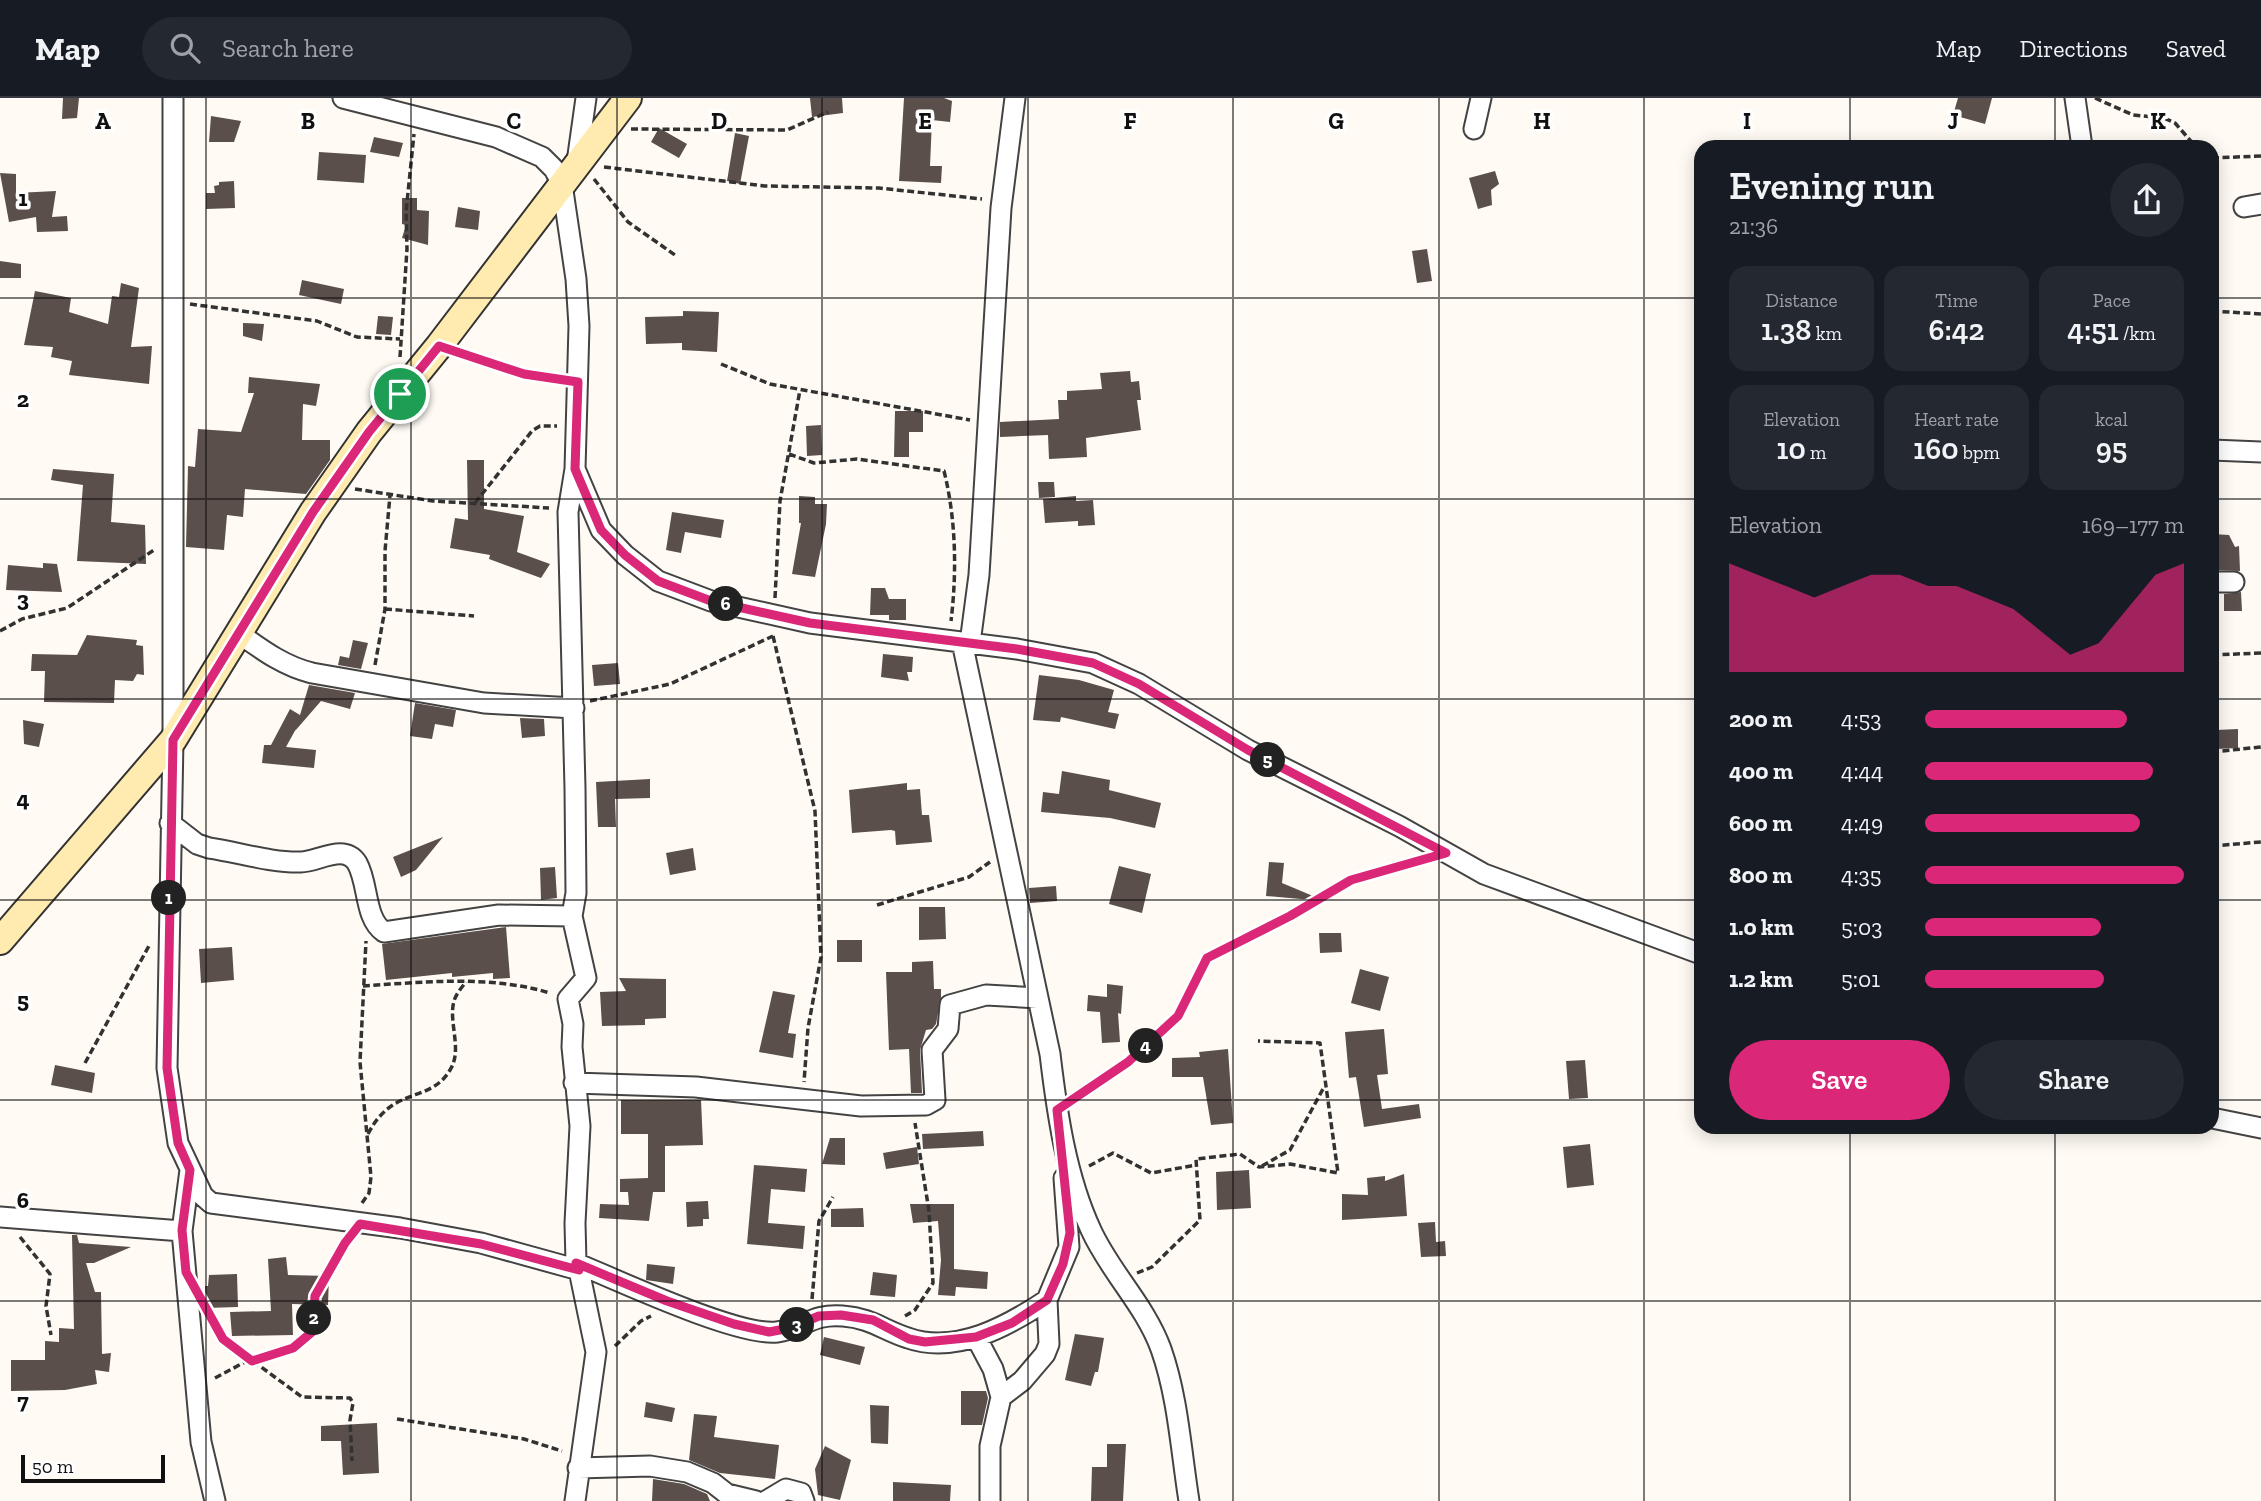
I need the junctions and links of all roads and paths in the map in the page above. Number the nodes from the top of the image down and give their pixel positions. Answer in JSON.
{"nodes":[{"id":1,"x":173,"y":98,"type":"edge"},
{"id":2,"x":343,"y":98,"type":"edge"},
{"id":3,"x":586,"y":98,"type":"edge"},
{"id":4,"x":628,"y":98,"type":"edge"},
{"id":5,"x":1015,"y":98,"type":"edge"},
{"id":6,"x":1481,"y":98,"type":"edge"},
{"id":7,"x":2075,"y":98,"type":"edge"},
{"id":8,"x":2095,"y":98,"type":"edge"},
{"id":9,"x":828,"y":112,"type":"dead end"},
{"id":10,"x":416,"y":117,"type":"junction"},
{"id":11,"x":1474,"y":129,"type":"dead end"},
{"id":12,"x":601,"y":131,"type":"junction"},
{"id":13,"x":2081,"y":140,"type":"edge"},
{"id":14,"x":2190,"y":140,"type":"edge"},
{"id":15,"x":2261,"y":156,"type":"edge"},
{"id":16,"x":2219,"y":158,"type":"edge"},
{"id":17,"x":574,"y":170,"type":"junction"},
{"id":18,"x":1001,"y":208,"type":"junction"},
{"id":19,"x":675,"y":255,"type":"dead end"},
{"id":20,"x":173,"y":301,"type":"junction"},
{"id":21,"x":2219,"y":311,"type":"edge"},
{"id":22,"x":2261,"y":314,"type":"edge"},
{"id":23,"x":400,"y":339,"type":"junction"},
{"id":24,"x":439,"y":346,"type":"junction"},
{"id":25,"x":720,"y":364,"type":"dead end"},
{"id":26,"x":578,"y":382,"type":"junction"},
{"id":27,"x":800,"y":390,"type":"junction"},
{"id":28,"x":400,"y":394,"type":"junction"},
{"id":29,"x":986,"y":423,"type":"junction"},
{"id":30,"x":578,"y":435,"type":"junction"},
{"id":31,"x":2219,"y":450,"type":"edge"},
{"id":32,"x":2261,"y":452,"type":"edge"},
{"id":33,"x":789,"y":454,"type":"junction"},
{"id":34,"x":575,"y":469,"type":"junction"},
{"id":35,"x":332,"y":485,"type":"junction"},
{"id":36,"x":390,"y":495,"type":"junction"},
{"id":37,"x":475,"y":504,"type":"junction"},
{"id":38,"x":568,"y":512,"type":"junction"},
{"id":39,"x":172,"y":536,"type":"junction"},
{"id":40,"x":2219,"y":582,"type":"edge"},
{"id":41,"x":2234,"y":582,"type":"dead end"},
{"id":42,"x":386,"y":609,"type":"junction"},
{"id":43,"x":774,"y":614,"type":"junction"},
{"id":44,"x":474,"y":616,"type":"dead end"},
{"id":45,"x":807,"y":622,"type":"junction"},
{"id":46,"x":0,"y":631,"type":"edge"},
{"id":47,"x":237,"y":632,"type":"junction"},
{"id":48,"x":773,"y":636,"type":"junction"},
{"id":49,"x":960,"y":642,"type":"junction"},
{"id":50,"x":2261,"y":653,"type":"edge"},
{"id":51,"x":2219,"y":655,"type":"edge"},
{"id":52,"x":371,"y":684,"type":"junction"},
{"id":53,"x":574,"y":708,"type":"junction"},
{"id":54,"x":173,"y":740,"type":"junction"},
{"id":55,"x":2261,"y":747,"type":"edge"},
{"id":56,"x":2219,"y":751,"type":"edge"},
{"id":57,"x":170,"y":823,"type":"junction"},
{"id":58,"x":2261,"y":842,"type":"edge"},
{"id":59,"x":2219,"y":845,"type":"edge"},
{"id":60,"x":1006,"y":846,"type":"junction"},
{"id":61,"x":1446,"y":853,"type":"junction"},
{"id":62,"x":877,"y":905,"type":"dead end"},
{"id":63,"x":371,"y":912,"type":"junction"},
{"id":64,"x":572,"y":916,"type":"junction"},
{"id":65,"x":152,"y":940,"type":"dead end"},
{"id":66,"x":0,"y":941,"type":"edge"},
{"id":67,"x":1694,"y":951,"type":"edge"},
{"id":68,"x":466,"y":982,"type":"junction"},
{"id":69,"x":363,"y":986,"type":"junction"},
{"id":70,"x":1038,"y":998,"type":"junction"},
{"id":71,"x":568,"y":999,"type":"junction"},
{"id":72,"x":1258,"y":1041,"type":"dead end"},
{"id":73,"x":85,"y":1063,"type":"dead end"},
{"id":74,"x":574,"y":1083,"type":"junction"},
{"id":75,"x":1325,"y":1085,"type":"junction"},
{"id":76,"x":803,"y":1098,"type":"junction"},
{"id":77,"x":911,"y":1105,"type":"junction"},
{"id":78,"x":1057,"y":1113,"type":"junction"},
{"id":79,"x":2219,"y":1119,"type":"edge"},
{"id":80,"x":2261,"y":1128,"type":"edge"},
{"id":81,"x":366,"y":1137,"type":"junction"},
{"id":82,"x":1197,"y":1165,"type":"junction"},
{"id":83,"x":1259,"y":1167,"type":"junction"},
{"id":84,"x":190,"y":1170,"type":"junction"},
{"id":85,"x":1074,"y":1175,"type":"junction"},
{"id":86,"x":833,"y":1197,"type":"dead end"},
{"id":87,"x":0,"y":1217,"type":"edge"},
{"id":88,"x":355,"y":1224,"type":"junction"},
{"id":89,"x":182,"y":1230,"type":"junction"},
{"id":90,"x":17,"y":1234,"type":"dead end"},
{"id":91,"x":578,"y":1266,"type":"junction"},
{"id":92,"x":1122,"y":1279,"type":"junction"},
{"id":93,"x":1047,"y":1300,"type":"junction"},
{"id":94,"x":675,"y":1304,"type":"junction"},
{"id":95,"x":207,"y":1313,"type":"dead end"},
{"id":96,"x":804,"y":1321,"type":"junction"},
{"id":97,"x":885,"y":1328,"type":"junction"},
{"id":98,"x":51,"y":1335,"type":"dead end"},
{"id":99,"x":976,"y":1337,"type":"junction"},
{"id":100,"x":252,"y":1361,"type":"junction"},
{"id":101,"x":592,"y":1373,"type":"junction"},
{"id":102,"x":197,"y":1392,"type":"junction"},
{"id":103,"x":1001,"y":1397,"type":"junction"},
{"id":104,"x":397,"y":1419,"type":"dead end"},
{"id":105,"x":204,"y":1456,"type":"junction"},
{"id":106,"x":352,"y":1461,"type":"dead end"},
{"id":107,"x":578,"y":1468,"type":"junction"},
{"id":108,"x":204,"y":1501,"type":"edge"},
{"id":109,"x":215,"y":1501,"type":"edge"},
{"id":110,"x":575,"y":1501,"type":"edge"},
{"id":111,"x":756,"y":1501,"type":"edge"},
{"id":112,"x":766,"y":1501,"type":"edge"},
{"id":113,"x":804,"y":1501,"type":"edge"},
{"id":114,"x":989,"y":1501,"type":"edge"},
{"id":115,"x":1189,"y":1501,"type":"edge"}],
"edges":[{"from":1,"to":20,"type":"street"},
{"from":2,"to":10,"type":"street"},
{"from":3,"to":17,"type":"street"},
{"from":4,"to":12,"type":"street"},
{"from":5,"to":18,"type":"street"},
{"from":6,"to":11,"type":"street"},
{"from":7,"to":13,"type":"street"},
{"from":8,"to":14,"type":"path"},
{"from":9,"to":12,"type":"path"},
{"from":10,"to":17,"type":"street"},
{"from":10,"to":23,"type":"path"},
{"from":12,"to":17,"type":"street"},
{"from":15,"to":16,"type":"path"},
{"from":17,"to":18,"type":"path"},
{"from":17,"to":19,"type":"path"},
{"from":17,"to":24,"type":"street"},
{"from":17,"to":26,"type":"street"},
{"from":18,"to":29,"type":"street"},
{"from":20,"to":23,"type":"path"},
{"from":20,"to":39,"type":"street"},
{"from":21,"to":22,"type":"path"},
{"from":23,"to":28,"type":"path"},
{"from":24,"to":26,"type":"path"},
{"from":24,"to":28,"type":"street"},
{"from":25,"to":27,"type":"path"},
{"from":26,"to":30,"type":"street"},
{"from":27,"to":29,"type":"path"},
{"from":27,"to":33,"type":"path"},
{"from":28,"to":35,"type":"street"},
{"from":29,"to":49,"type":"street"},
{"from":30,"to":34,"type":"street"},
{"from":30,"to":37,"type":"path"},
{"from":31,"to":32,"type":"street"},
{"from":33,"to":43,"type":"path"},
{"from":33,"to":49,"type":"path"},
{"from":34,"to":38,"type":"street"},
{"from":34,"to":43,"type":"street"},
{"from":35,"to":36,"type":"path"},
{"from":35,"to":47,"type":"street"},
{"from":36,"to":37,"type":"path"},
{"from":36,"to":42,"type":"path"},
{"from":37,"to":38,"type":"path"},
{"from":38,"to":53,"type":"street"},
{"from":39,"to":46,"type":"path"},
{"from":39,"to":54,"type":"street"},
{"from":40,"to":41,"type":"street"},
{"from":42,"to":44,"type":"path"},
{"from":42,"to":52,"type":"path"},
{"from":43,"to":45,"type":"street"},
{"from":45,"to":48,"type":"path"},
{"from":45,"to":49,"type":"street"},
{"from":47,"to":52,"type":"street"},
{"from":47,"to":54,"type":"street"},
{"from":48,"to":53,"type":"path"},
{"from":48,"to":76,"type":"path"},
{"from":49,"to":60,"type":"street"},
{"from":49,"to":61,"type":"street"},
{"from":50,"to":51,"type":"path"},
{"from":52,"to":53,"type":"street"},
{"from":53,"to":64,"type":"street"},
{"from":54,"to":57,"type":"street"},
{"from":54,"to":66,"type":"street"},
{"from":55,"to":56,"type":"path"},
{"from":57,"to":63,"type":"street"},
{"from":57,"to":84,"type":"street"},
{"from":58,"to":59,"type":"path"},
{"from":60,"to":62,"type":"path"},
{"from":60,"to":70,"type":"street"},
{"from":61,"to":67,"type":"street"},
{"from":61,"to":78,"type":"path"},
{"from":63,"to":64,"type":"street"},
{"from":63,"to":69,"type":"path"},
{"from":64,"to":71,"type":"street"},
{"from":65,"to":73,"type":"path"},
{"from":68,"to":69,"type":"path"},
{"from":68,"to":71,"type":"path"},
{"from":68,"to":81,"type":"path"},
{"from":69,"to":81,"type":"path"},
{"from":70,"to":77,"type":"street"},
{"from":70,"to":78,"type":"street"},
{"from":71,"to":74,"type":"street"},
{"from":72,"to":75,"type":"path"},
{"from":74,"to":76,"type":"street"},
{"from":74,"to":91,"type":"street"},
{"from":75,"to":83,"type":"path"},
{"from":75,"to":83,"type":"path"},
{"from":76,"to":77,"type":"street"},
{"from":77,"to":97,"type":"path"},
{"from":78,"to":85,"type":"street"},
{"from":78,"to":93,"type":"street"},
{"from":79,"to":80,"type":"street"},
{"from":81,"to":88,"type":"path"},
{"from":82,"to":83,"type":"path"},
{"from":82,"to":85,"type":"path"},
{"from":82,"to":92,"type":"path"},
{"from":84,"to":88,"type":"street"},
{"from":84,"to":89,"type":"street"},
{"from":85,"to":92,"type":"street"},
{"from":86,"to":96,"type":"path"},
{"from":87,"to":89,"type":"street"},
{"from":88,"to":91,"type":"street"},
{"from":88,"to":100,"type":"path"},
{"from":89,"to":102,"type":"street"},
{"from":90,"to":98,"type":"path"},
{"from":91,"to":94,"type":"street"},
{"from":91,"to":101,"type":"street"},
{"from":92,"to":115,"type":"street"},
{"from":93,"to":99,"type":"street"},
{"from":93,"to":103,"type":"street"},
{"from":94,"to":96,"type":"street"},
{"from":94,"to":101,"type":"path"},
{"from":95,"to":100,"type":"path"},
{"from":96,"to":97,"type":"street"},
{"from":97,"to":99,"type":"street"},
{"from":99,"to":103,"type":"street"},
{"from":100,"to":102,"type":"path"},
{"from":100,"to":106,"type":"path"},
{"from":101,"to":107,"type":"street"},
{"from":102,"to":105,"type":"street"},
{"from":103,"to":114,"type":"street"},
{"from":104,"to":107,"type":"path"},
{"from":105,"to":108,"type":"street"},
{"from":105,"to":109,"type":"street"},
{"from":107,"to":110,"type":"street"},
{"from":107,"to":111,"type":"street"},
{"from":112,"to":113,"type":"street"}]}
